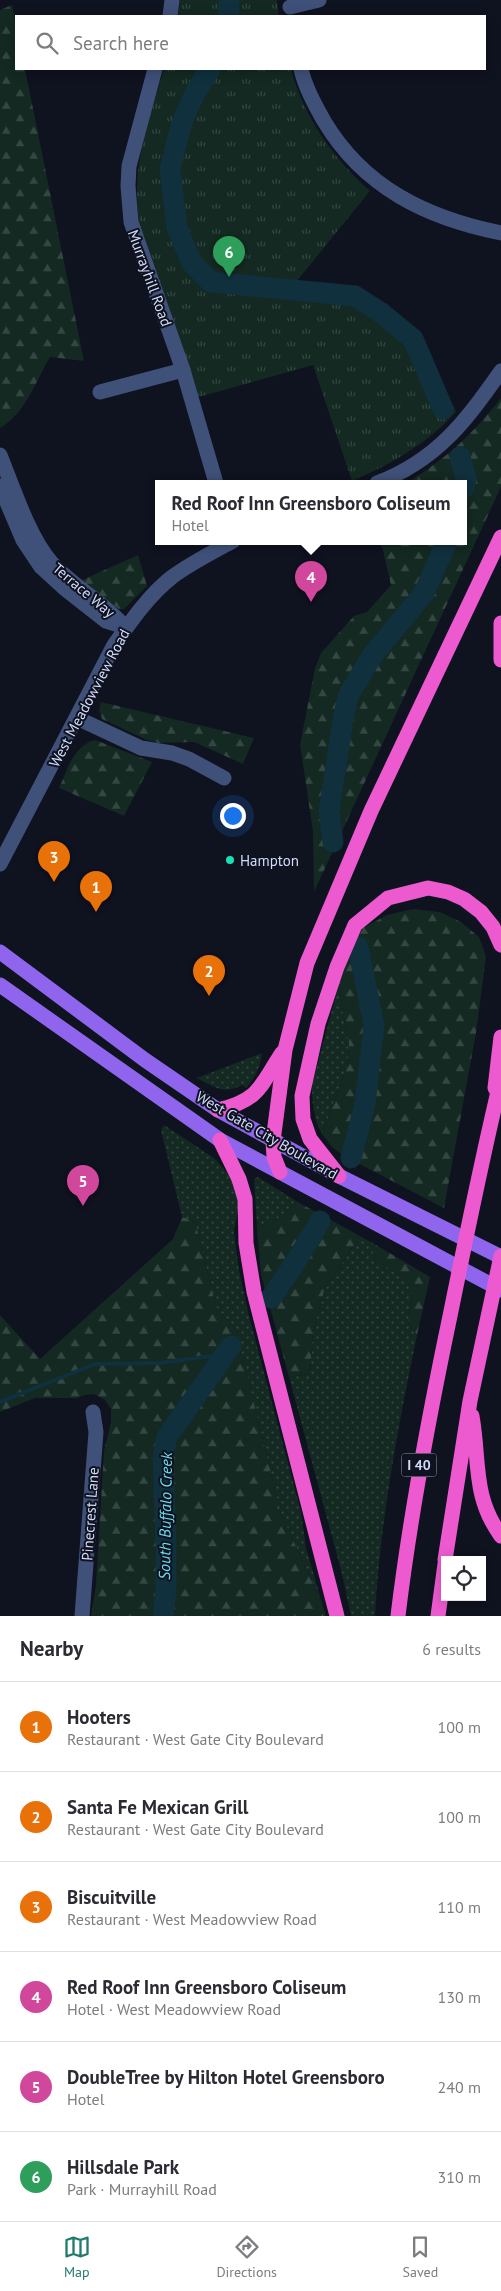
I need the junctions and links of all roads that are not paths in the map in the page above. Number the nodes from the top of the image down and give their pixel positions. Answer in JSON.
{"nodes":[{"id":1,"x":172,"y":0,"type":"edge"},
{"id":2,"x":318,"y":0,"type":"edge"},
{"id":3,"x":290,"y":8,"type":"edge"},
{"id":4,"x":170,"y":15,"type":"edge"},
{"id":5,"x":155,"y":70,"type":"edge"},
{"id":6,"x":302,"y":70,"type":"edge"},
{"id":7,"x":501,"y":233,"type":"edge"},
{"id":8,"x":183,"y":370,"type":"junction"},
{"id":9,"x":501,"y":371,"type":"edge"},
{"id":10,"x":100,"y":392,"type":"dead end"},
{"id":11,"x":0,"y":455,"type":"edge"},
{"id":12,"x":215,"y":480,"type":"edge"},
{"id":13,"x":386,"y":480,"type":"edge"},
{"id":14,"x":0,"y":486,"type":"edge"},
{"id":15,"x":501,"y":537,"type":"edge"},
{"id":16,"x":226,"y":545,"type":"edge"},
{"id":17,"x":501,"y":623,"type":"edge"},
{"id":18,"x":126,"y":628,"type":"junction"},
{"id":19,"x":501,"y":660,"type":"edge"},
{"id":20,"x":77,"y":718,"type":"junction"},
{"id":21,"x":224,"y":778,"type":"dead end"},
{"id":22,"x":0,"y":864,"type":"edge"},
{"id":23,"x":501,"y":945,"type":"edge"},
{"id":24,"x":0,"y":952,"type":"edge"},
{"id":25,"x":0,"y":985,"type":"edge"},
{"id":26,"x":501,"y":1037,"type":"edge"},
{"id":27,"x":285,"y":1050,"type":"junction"},
{"id":28,"x":501,"y":1079,"type":"edge"},
{"id":29,"x":218,"y":1110,"type":"junction"},
{"id":30,"x":220,"y":1140,"type":"junction"},
{"id":31,"x":274,"y":1141,"type":"junction"},
{"id":32,"x":481,"y":1162,"type":"junction"},
{"id":33,"x":280,"y":1172,"type":"junction"},
{"id":34,"x":339,"y":1176,"type":"junction"},
{"id":35,"x":501,"y":1257,"type":"edge"},
{"id":36,"x":501,"y":1290,"type":"edge"},
{"id":37,"x":470,"y":1402,"type":"junction"},
{"id":38,"x":94,"y":1412,"type":"dead end"},
{"id":39,"x":501,"y":1536,"type":"edge"},
{"id":40,"x":446,"y":1556,"type":"edge"},
{"id":41,"x":441,"y":1594,"type":"edge"},
{"id":42,"x":82,"y":1616,"type":"edge"},
{"id":43,"x":337,"y":1616,"type":"edge"},
{"id":44,"x":398,"y":1616,"type":"edge"},
{"id":45,"x":438,"y":1616,"type":"edge"}],
"edges":[{"from":1,"to":4,"type":"street"},
{"from":2,"to":3,"type":"street"},
{"from":5,"to":8,"type":"street","name":"Murrayhill Road"},
{"from":6,"to":7,"type":"street"},
{"from":8,"to":10,"type":"street"},
{"from":8,"to":12,"type":"street","name":"Murrayhill Road"},
{"from":9,"to":13,"type":"street"},
{"from":11,"to":18,"type":"street","name":"Terrace Way"},
{"from":14,"to":18,"type":"street","name":"Terrace Way"},
{"from":15,"to":27,"type":"highway"},
{"from":16,"to":18,"type":"street","name":"West Meadowview Road"},
{"from":17,"to":19,"type":"highway"},
{"from":18,"to":20,"type":"street","name":"West Meadowview Road"},
{"from":20,"to":21,"type":"street"},
{"from":20,"to":22,"type":"street","name":"West Meadowview Road"},
{"from":23,"to":34,"type":"highway"},
{"from":24,"to":29,"type":"main road","name":"West Gate City Boulevard"},
{"from":25,"to":30,"type":"main road","name":"West Gate City Boulevard"},
{"from":26,"to":32,"type":"highway"},
{"from":27,"to":29,"type":"highway"},
{"from":27,"to":31,"type":"highway"},
{"from":28,"to":32,"type":"highway","number":"I 40"},
{"from":29,"to":31,"type":"main road","name":"West Gate City Boulevard"},
{"from":30,"to":33,"type":"main road","name":"West Gate City Boulevard"},
{"from":30,"to":43,"type":"highway"},
{"from":31,"to":33,"type":"highway"},
{"from":31,"to":34,"type":"main road","name":"West Gate City Boulevard"},
{"from":32,"to":44,"type":"highway","number":"I 40"},
{"from":33,"to":36,"type":"main road","name":"West Gate City Boulevard"},
{"from":34,"to":35,"type":"main road","name":"West Gate City Boulevard"},
{"from":35,"to":37,"type":"highway","number":"I 40"},
{"from":37,"to":39,"type":"highway"},
{"from":37,"to":40,"type":"highway","number":"I 40"},
{"from":38,"to":42,"type":"street","name":"Pinecrest Lane"},
{"from":41,"to":45,"type":"highway"}]}
